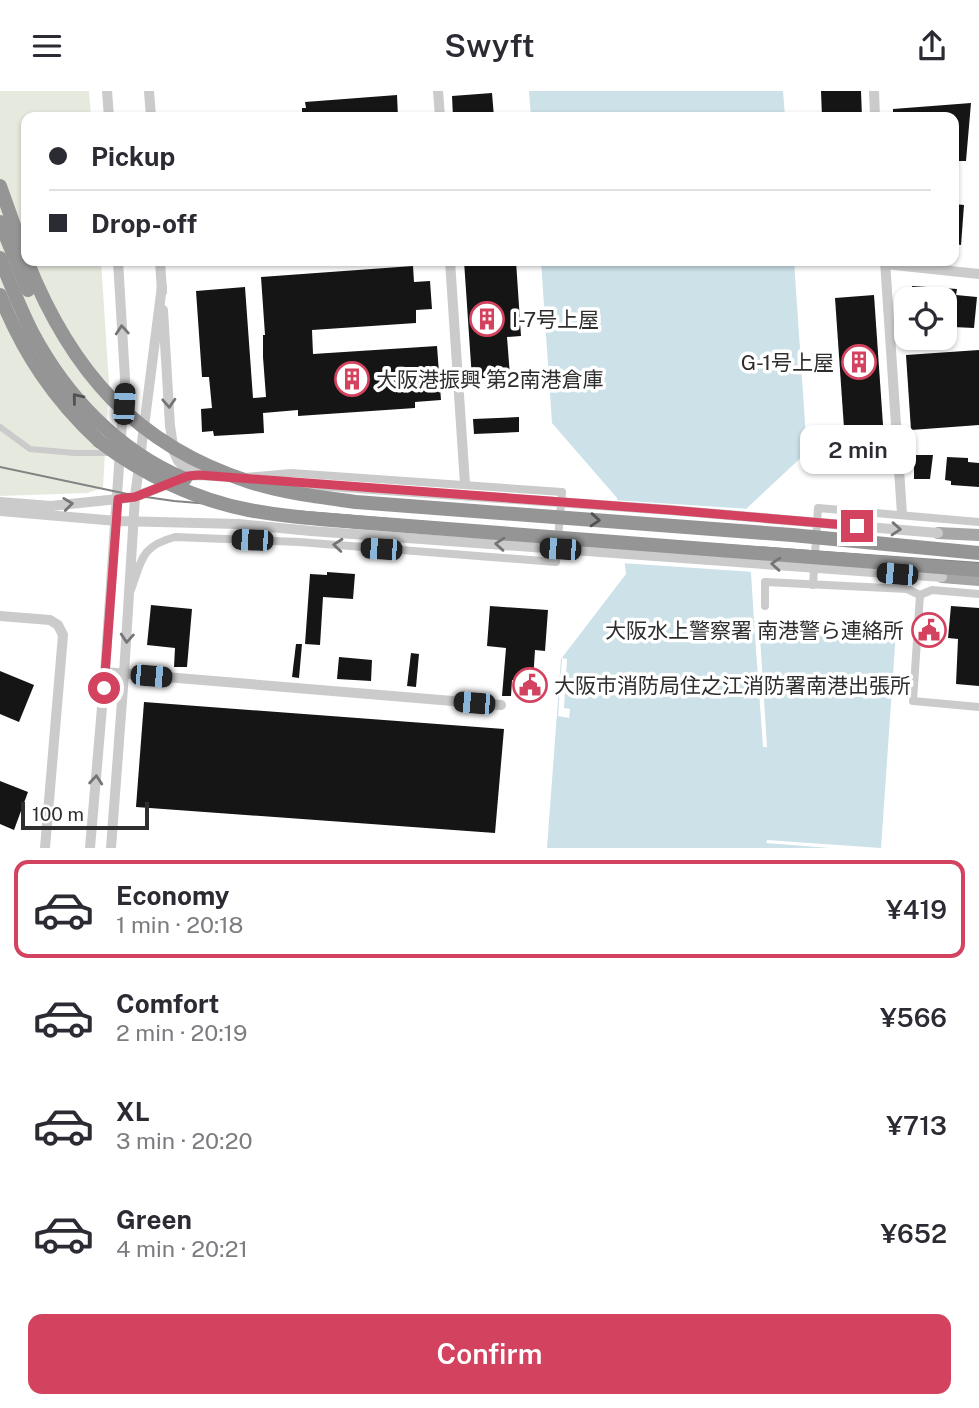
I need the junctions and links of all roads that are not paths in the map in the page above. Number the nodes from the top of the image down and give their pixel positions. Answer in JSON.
{"nodes":[{"id":1,"x":107,"y":91,"type":"edge"},
{"id":2,"x":149,"y":91,"type":"edge"},
{"id":3,"x":438,"y":91,"type":"edge"},
{"id":4,"x":873,"y":91,"type":"edge"},
{"id":5,"x":109,"y":112,"type":"edge"},
{"id":6,"x":151,"y":112,"type":"edge"},
{"id":7,"x":440,"y":112,"type":"edge"},
{"id":8,"x":875,"y":112,"type":"edge"},
{"id":9,"x":0,"y":186,"type":"edge"},
{"id":10,"x":0,"y":222,"type":"edge"},
{"id":11,"x":21,"y":244,"type":"edge"},
{"id":12,"x":0,"y":258,"type":"edge"},
{"id":13,"x":29,"y":266,"type":"edge"},
{"id":14,"x":118,"y":266,"type":"edge"},
{"id":15,"x":160,"y":266,"type":"edge"},
{"id":16,"x":450,"y":266,"type":"edge"},
{"id":17,"x":885,"y":266,"type":"edge"},
{"id":18,"x":911,"y":266,"type":"edge"},
{"id":19,"x":979,"y":274,"type":"edge"},
{"id":20,"x":162,"y":286,"type":"junction"},
{"id":21,"x":0,"y":295,"type":"edge"},
{"id":22,"x":0,"y":427,"type":"edge"},
{"id":23,"x":109,"y":453,"type":"dead end"},
{"id":24,"x":199,"y":475,"type":"junction"},
{"id":25,"x":231,"y":478,"type":"junction"},
{"id":26,"x":465,"y":484,"type":"junction"},
{"id":27,"x":135,"y":497,"type":"junction"},
{"id":28,"x":118,"y":499,"type":"junction"},
{"id":29,"x":0,"y":502,"type":"edge"},
{"id":30,"x":356,"y":502,"type":"junction"},
{"id":31,"x":0,"y":511,"type":"edge"},
{"id":32,"x":902,"y":514,"type":"junction"},
{"id":33,"x":117,"y":521,"type":"junction"},
{"id":34,"x":134,"y":521,"type":"junction"},
{"id":35,"x":356,"y":522,"type":"junction"},
{"id":36,"x":979,"y":522,"type":"edge"},
{"id":37,"x":938,"y":533,"type":"joint"},
{"id":38,"x":979,"y":535,"type":"edge"},
{"id":39,"x":979,"y":548,"type":"edge"},
{"id":40,"x":953,"y":551,"type":"junction"},
{"id":41,"x":979,"y":553,"type":"edge"},
{"id":42,"x":979,"y":570,"type":"edge"},
{"id":43,"x":942,"y":577,"type":"joint"},
{"id":44,"x":979,"y":580,"type":"edge"},
{"id":45,"x":813,"y":585,"type":"junction"},
{"id":46,"x":130,"y":593,"type":"junction"},
{"id":47,"x":979,"y":594,"type":"edge"},
{"id":48,"x":920,"y":596,"type":"junction"},
{"id":49,"x":765,"y":606,"type":"dead end"},
{"id":50,"x":0,"y":616,"type":"edge"},
{"id":51,"x":106,"y":672,"type":"junction"},
{"id":52,"x":124,"y":674,"type":"junction"},
{"id":53,"x":501,"y":705,"type":"dead end"},
{"id":54,"x":979,"y":707,"type":"edge"},
{"id":55,"x":45,"y":848,"type":"edge"},
{"id":56,"x":90,"y":848,"type":"edge"},
{"id":57,"x":111,"y":848,"type":"edge"}],
"edges":[{"from":1,"to":5,"type":"street"},
{"from":2,"to":6,"type":"street"},
{"from":3,"to":7,"type":"street"},
{"from":4,"to":8,"type":"street"},
{"from":9,"to":11,"type":"highway"},
{"from":10,"to":30,"type":"highway","bridge":true},
{"from":35,"to":12,"type":"highway","one_way":true,"bridge":true},
{"from":13,"to":30,"type":"highway","bridge":true},
{"from":28,"to":14,"type":"street","one_way":true},
{"from":15,"to":20,"type":"street"},
{"from":16,"to":26,"type":"street"},
{"from":17,"to":32,"type":"street"},
{"from":18,"to":19,"type":"street"},
{"from":20,"to":24,"type":"street","one_way":true},
{"from":20,"to":27,"type":"street"},
{"from":21,"to":35,"type":"highway","bridge":true},
{"from":22,"to":23,"type":"street"},
{"from":24,"to":25,"type":"street"},
{"from":24,"to":27,"type":"street"},
{"from":25,"to":26,"type":"street"},
{"from":25,"to":37,"type":"street","one_way":true,"bridge":true},
{"from":26,"to":46,"type":"street","one_way":true},
{"from":27,"to":28,"type":"street"},
{"from":27,"to":34,"type":"street"},
{"from":29,"to":28,"type":"street","one_way":true},
{"from":28,"to":33,"type":"street"},
{"from":30,"to":40,"type":"highway","one_way":true,"bridge":true},
{"from":31,"to":33,"type":"street"},
{"from":32,"to":36,"type":"street"},
{"from":32,"to":45,"type":"street"},
{"from":33,"to":34,"type":"street"},
{"from":33,"to":51,"type":"street"},
{"from":43,"to":34,"type":"street","one_way":true,"bridge":true},
{"from":34,"to":46,"type":"street"},
{"from":35,"to":42,"type":"highway","bridge":true},
{"from":37,"to":38,"type":"main road"},
{"from":39,"to":40,"type":"highway","bridge":true},
{"from":40,"to":41,"type":"highway","bridge":true},
{"from":43,"to":44,"type":"main road"},
{"from":45,"to":48,"type":"street"},
{"from":45,"to":49,"type":"street"},
{"from":46,"to":52,"type":"street","one_way":true},
{"from":47,"to":48,"type":"street"},
{"from":48,"to":54,"type":"street"},
{"from":50,"to":55,"type":"street"},
{"from":51,"to":52,"type":"street"},
{"from":56,"to":51,"type":"street","one_way":true},
{"from":52,"to":53,"type":"street"},
{"from":52,"to":57,"type":"street"}]}
